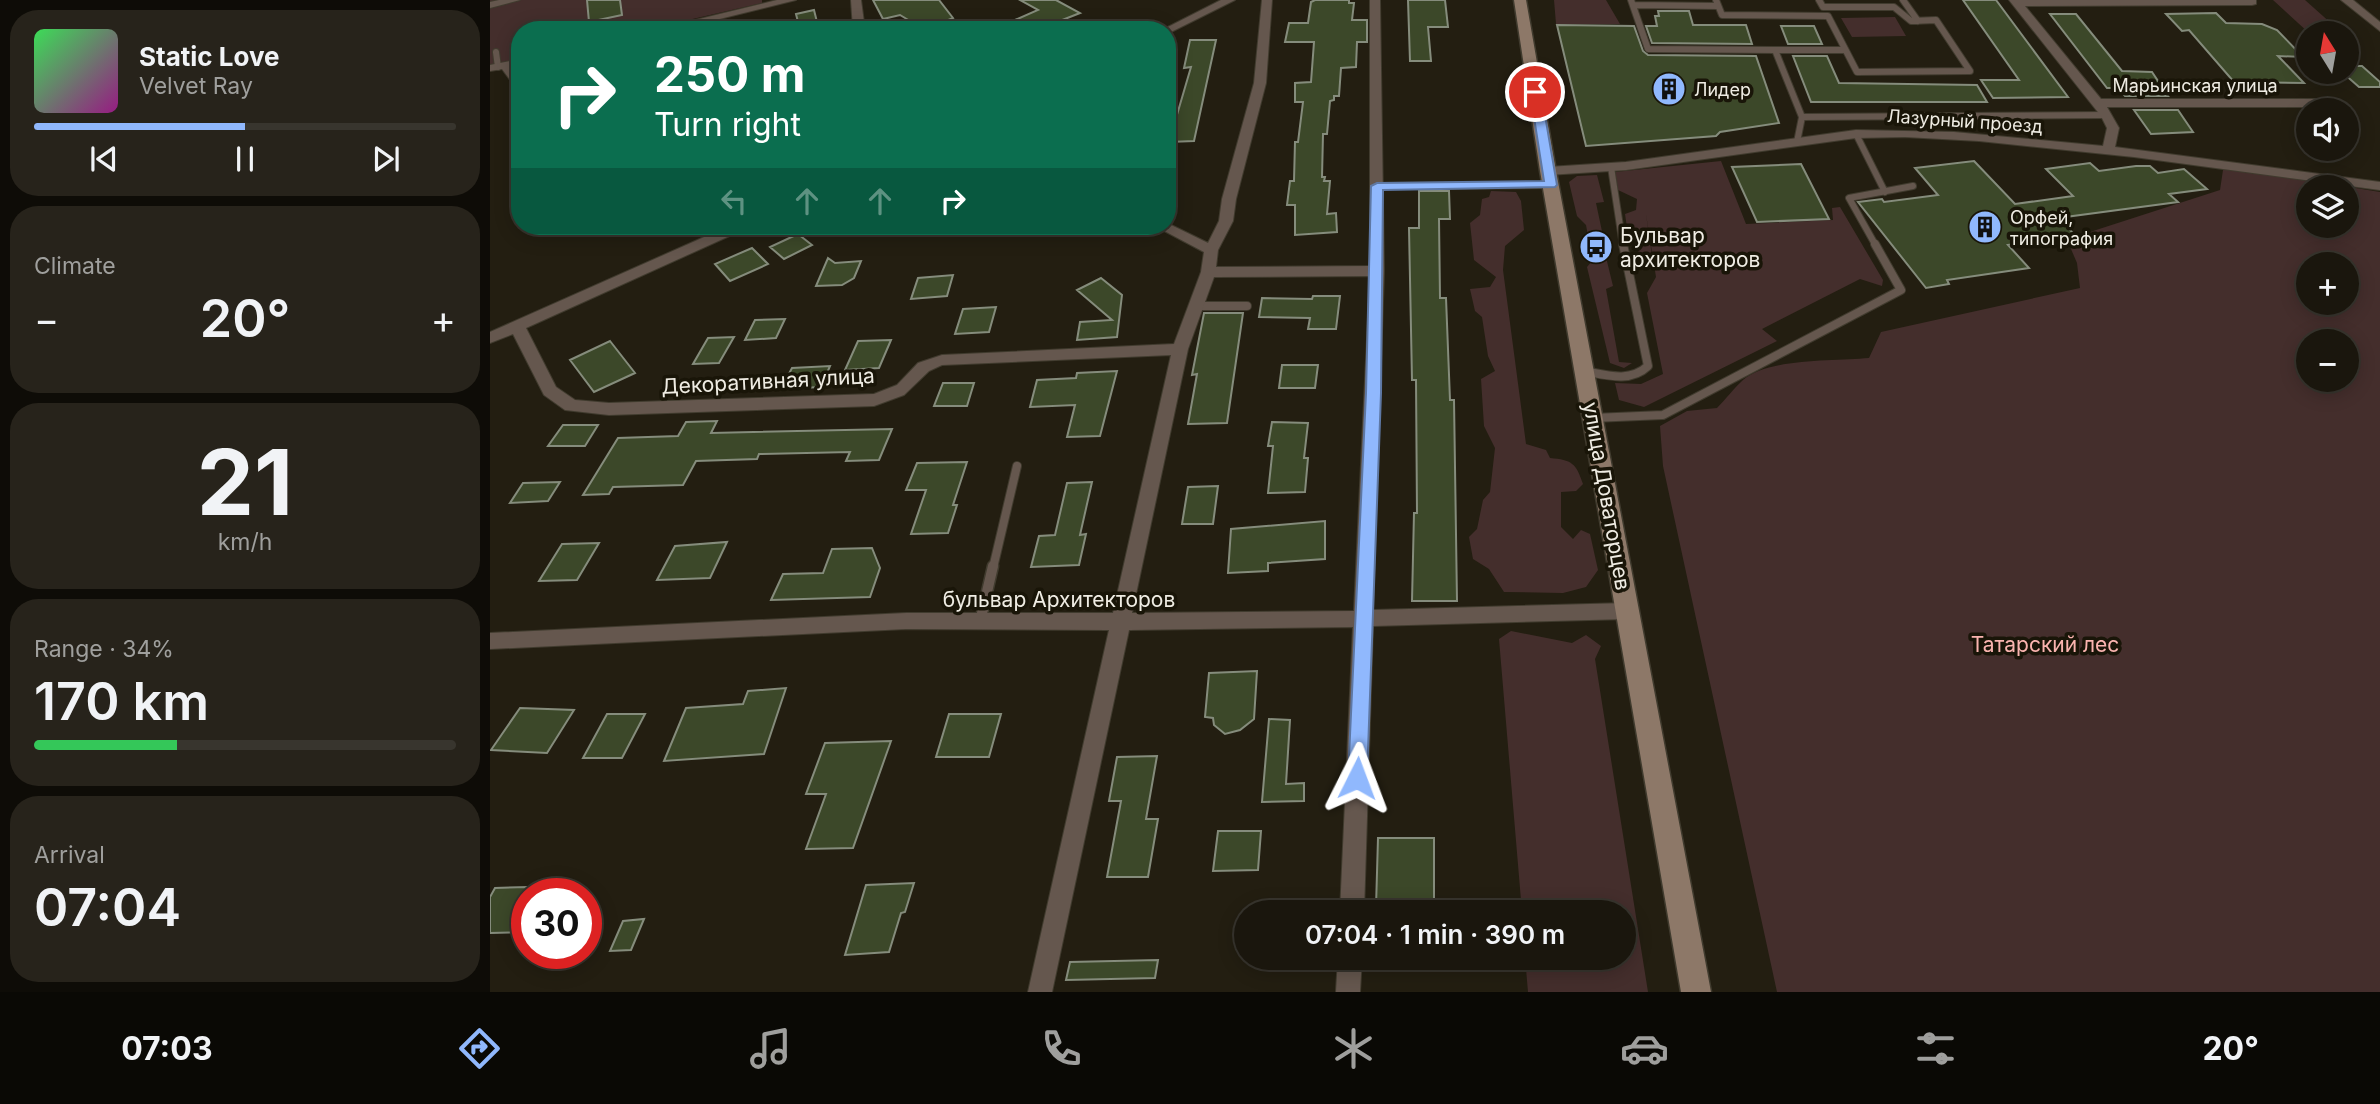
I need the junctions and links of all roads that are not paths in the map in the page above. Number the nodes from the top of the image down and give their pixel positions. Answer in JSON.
{"nodes":[{"id":1,"x":515,"y":0,"type":"edge"},
{"id":2,"x":791,"y":0,"type":"edge"},
{"id":3,"x":856,"y":0,"type":"edge"},
{"id":4,"x":1230,"y":0,"type":"edge"},
{"id":5,"x":1267,"y":0,"type":"edge"},
{"id":6,"x":1375,"y":0,"type":"edge"},
{"id":7,"x":1520,"y":0,"type":"edge"},
{"id":8,"x":1903,"y":0,"type":"edge"},
{"id":9,"x":2016,"y":1,"type":"edge"},
{"id":10,"x":775,"y":2,"type":"edge"},
{"id":11,"x":2252,"y":2,"type":"dead end"},
{"id":12,"x":1632,"y":3,"type":"edge"},
{"id":13,"x":1717,"y":3,"type":"edge"},
{"id":14,"x":1821,"y":3,"type":"edge"},
{"id":15,"x":2351,"y":4,"type":"edge"},
{"id":16,"x":490,"y":5,"type":"edge"},
{"id":17,"x":2380,"y":8,"type":"edge"},
{"id":18,"x":1828,"y":16,"type":"junction"},
{"id":19,"x":696,"y":21,"type":"edge"},
{"id":20,"x":858,"y":21,"type":"edge"},
{"id":21,"x":1918,"y":21,"type":"junction"},
{"id":22,"x":1176,"y":26,"type":"edge"},
{"id":23,"x":2380,"y":28,"type":"edge"},
{"id":24,"x":1775,"y":50,"type":"junction"},
{"id":25,"x":1845,"y":50,"type":"junction"},
{"id":26,"x":496,"y":52,"type":"dead end"},
{"id":27,"x":498,"y":67,"type":"edge"},
{"id":28,"x":2097,"y":103,"type":"junction"},
{"id":29,"x":2296,"y":103,"type":"edge"},
{"id":30,"x":2107,"y":115,"type":"junction"},
{"id":31,"x":1802,"y":117,"type":"junction"},
{"id":32,"x":1856,"y":134,"type":"junction"},
{"id":33,"x":1797,"y":142,"type":"junction"},
{"id":34,"x":2108,"y":149,"type":"junction"},
{"id":35,"x":1611,"y":167,"type":"junction"},
{"id":36,"x":1549,"y":178,"type":"junction"},
{"id":37,"x":1377,"y":186,"type":"junction"},
{"id":38,"x":1913,"y":186,"type":"dead end"},
{"id":39,"x":2380,"y":186,"type":"edge"},
{"id":40,"x":1885,"y":192,"type":"junction"},
{"id":41,"x":1176,"y":233,"type":"edge"},
{"id":42,"x":720,"y":235,"type":"edge"},
{"id":43,"x":1211,"y":250,"type":"junction"},
{"id":44,"x":1377,"y":271,"type":"junction"},
{"id":45,"x":1208,"y":272,"type":"junction"},
{"id":46,"x":1194,"y":306,"type":"junction"},
{"id":47,"x":1247,"y":306,"type":"dead end"},
{"id":48,"x":517,"y":326,"type":"junction"},
{"id":49,"x":490,"y":338,"type":"edge"},
{"id":50,"x":1180,"y":349,"type":"junction"},
{"id":51,"x":1584,"y":371,"type":"junction"},
{"id":52,"x":1592,"y":418,"type":"junction"},
{"id":53,"x":1017,"y":466,"type":"dead end"},
{"id":54,"x":1627,"y":611,"type":"junction"},
{"id":55,"x":1364,"y":618,"type":"junction"},
{"id":56,"x":980,"y":622,"type":"junction"},
{"id":57,"x":1120,"y":622,"type":"junction"},
{"id":58,"x":490,"y":641,"type":"edge"},
{"id":59,"x":1352,"y":900,"type":"edge"},
{"id":60,"x":1349,"y":970,"type":"edge"},
{"id":61,"x":1040,"y":992,"type":"edge"},
{"id":62,"x":1348,"y":992,"type":"edge"},
{"id":63,"x":1696,"y":992,"type":"edge"}],
"edges":[{"from":1,"to":16,"type":"street"},
{"from":2,"to":10,"type":"street"},
{"from":3,"to":20,"type":"street"},
{"from":4,"to":22,"type":"street"},
{"from":5,"to":43,"type":"street"},
{"from":6,"to":37,"type":"street"},
{"from":7,"to":36,"type":"main road","name":"улица Доваторцев"},
{"from":8,"to":21,"type":"lane"},
{"from":9,"to":11,"type":"street"},
{"from":9,"to":28,"type":"street"},
{"from":10,"to":19,"type":"street"},
{"from":12,"to":13,"type":"lane"},
{"from":12,"to":24,"type":"lane"},
{"from":13,"to":18,"type":"lane"},
{"from":14,"to":18,"type":"lane"},
{"from":14,"to":21,"type":"lane"},
{"from":15,"to":17,"type":"street"},
{"from":15,"to":23,"type":"street"},
{"from":18,"to":25,"type":"lane"},
{"from":21,"to":25,"type":"lane"},
{"from":24,"to":25,"type":"lane"},
{"from":24,"to":31,"type":"lane"},
{"from":26,"to":27,"type":"lane"},
{"from":28,"to":29,"type":"street","name":"Марьинская улица"},
{"from":28,"to":30,"type":"street"},
{"from":30,"to":31,"type":"lane"},
{"from":30,"to":34,"type":"street"},
{"from":31,"to":33,"type":"lane"},
{"from":32,"to":33,"type":"street","name":"Лазурный проезд"},
{"from":32,"to":34,"type":"street","name":"Лазурный проезд"},
{"from":32,"to":40,"type":"lane"},
{"from":33,"to":35,"type":"street","name":"Лазурный проезд"},
{"from":34,"to":39,"type":"street","name":"Лазурный проезд"},
{"from":35,"to":36,"type":"street","name":"Лазурный проезд"},
{"from":35,"to":51,"type":"lane"},
{"from":36,"to":37,"type":"lane"},
{"from":36,"to":51,"type":"main road","name":"улица Доваторцев"},
{"from":37,"to":44,"type":"street"},
{"from":38,"to":40,"type":"lane"},
{"from":40,"to":52,"type":"lane"},
{"from":41,"to":43,"type":"street"},
{"from":42,"to":48,"type":"street"},
{"from":43,"to":45,"type":"street"},
{"from":44,"to":45,"type":"street"},
{"from":44,"to":55,"type":"street"},
{"from":45,"to":46,"type":"street"},
{"from":46,"to":47,"type":"lane"},
{"from":46,"to":50,"type":"street"},
{"from":48,"to":49,"type":"street"},
{"from":48,"to":50,"type":"street","name":"Декоративная улица"},
{"from":50,"to":57,"type":"street"},
{"from":51,"to":52,"type":"main road","name":"улица Доваторцев"},
{"from":52,"to":54,"type":"main road","name":"улица Доваторцев"},
{"from":53,"to":56,"type":"lane"},
{"from":54,"to":55,"type":"street","name":"бульвар Архитекторов"},
{"from":54,"to":63,"type":"main road","name":"улица Доваторцев"},
{"from":55,"to":57,"type":"street","name":"бульвар Архитекторов"},
{"from":55,"to":59,"type":"street"},
{"from":56,"to":57,"type":"street","name":"бульвар Архитекторов"},
{"from":56,"to":58,"type":"street","name":"бульвар Архитекторов"},
{"from":57,"to":61,"type":"street"},
{"from":60,"to":62,"type":"street"}]}
